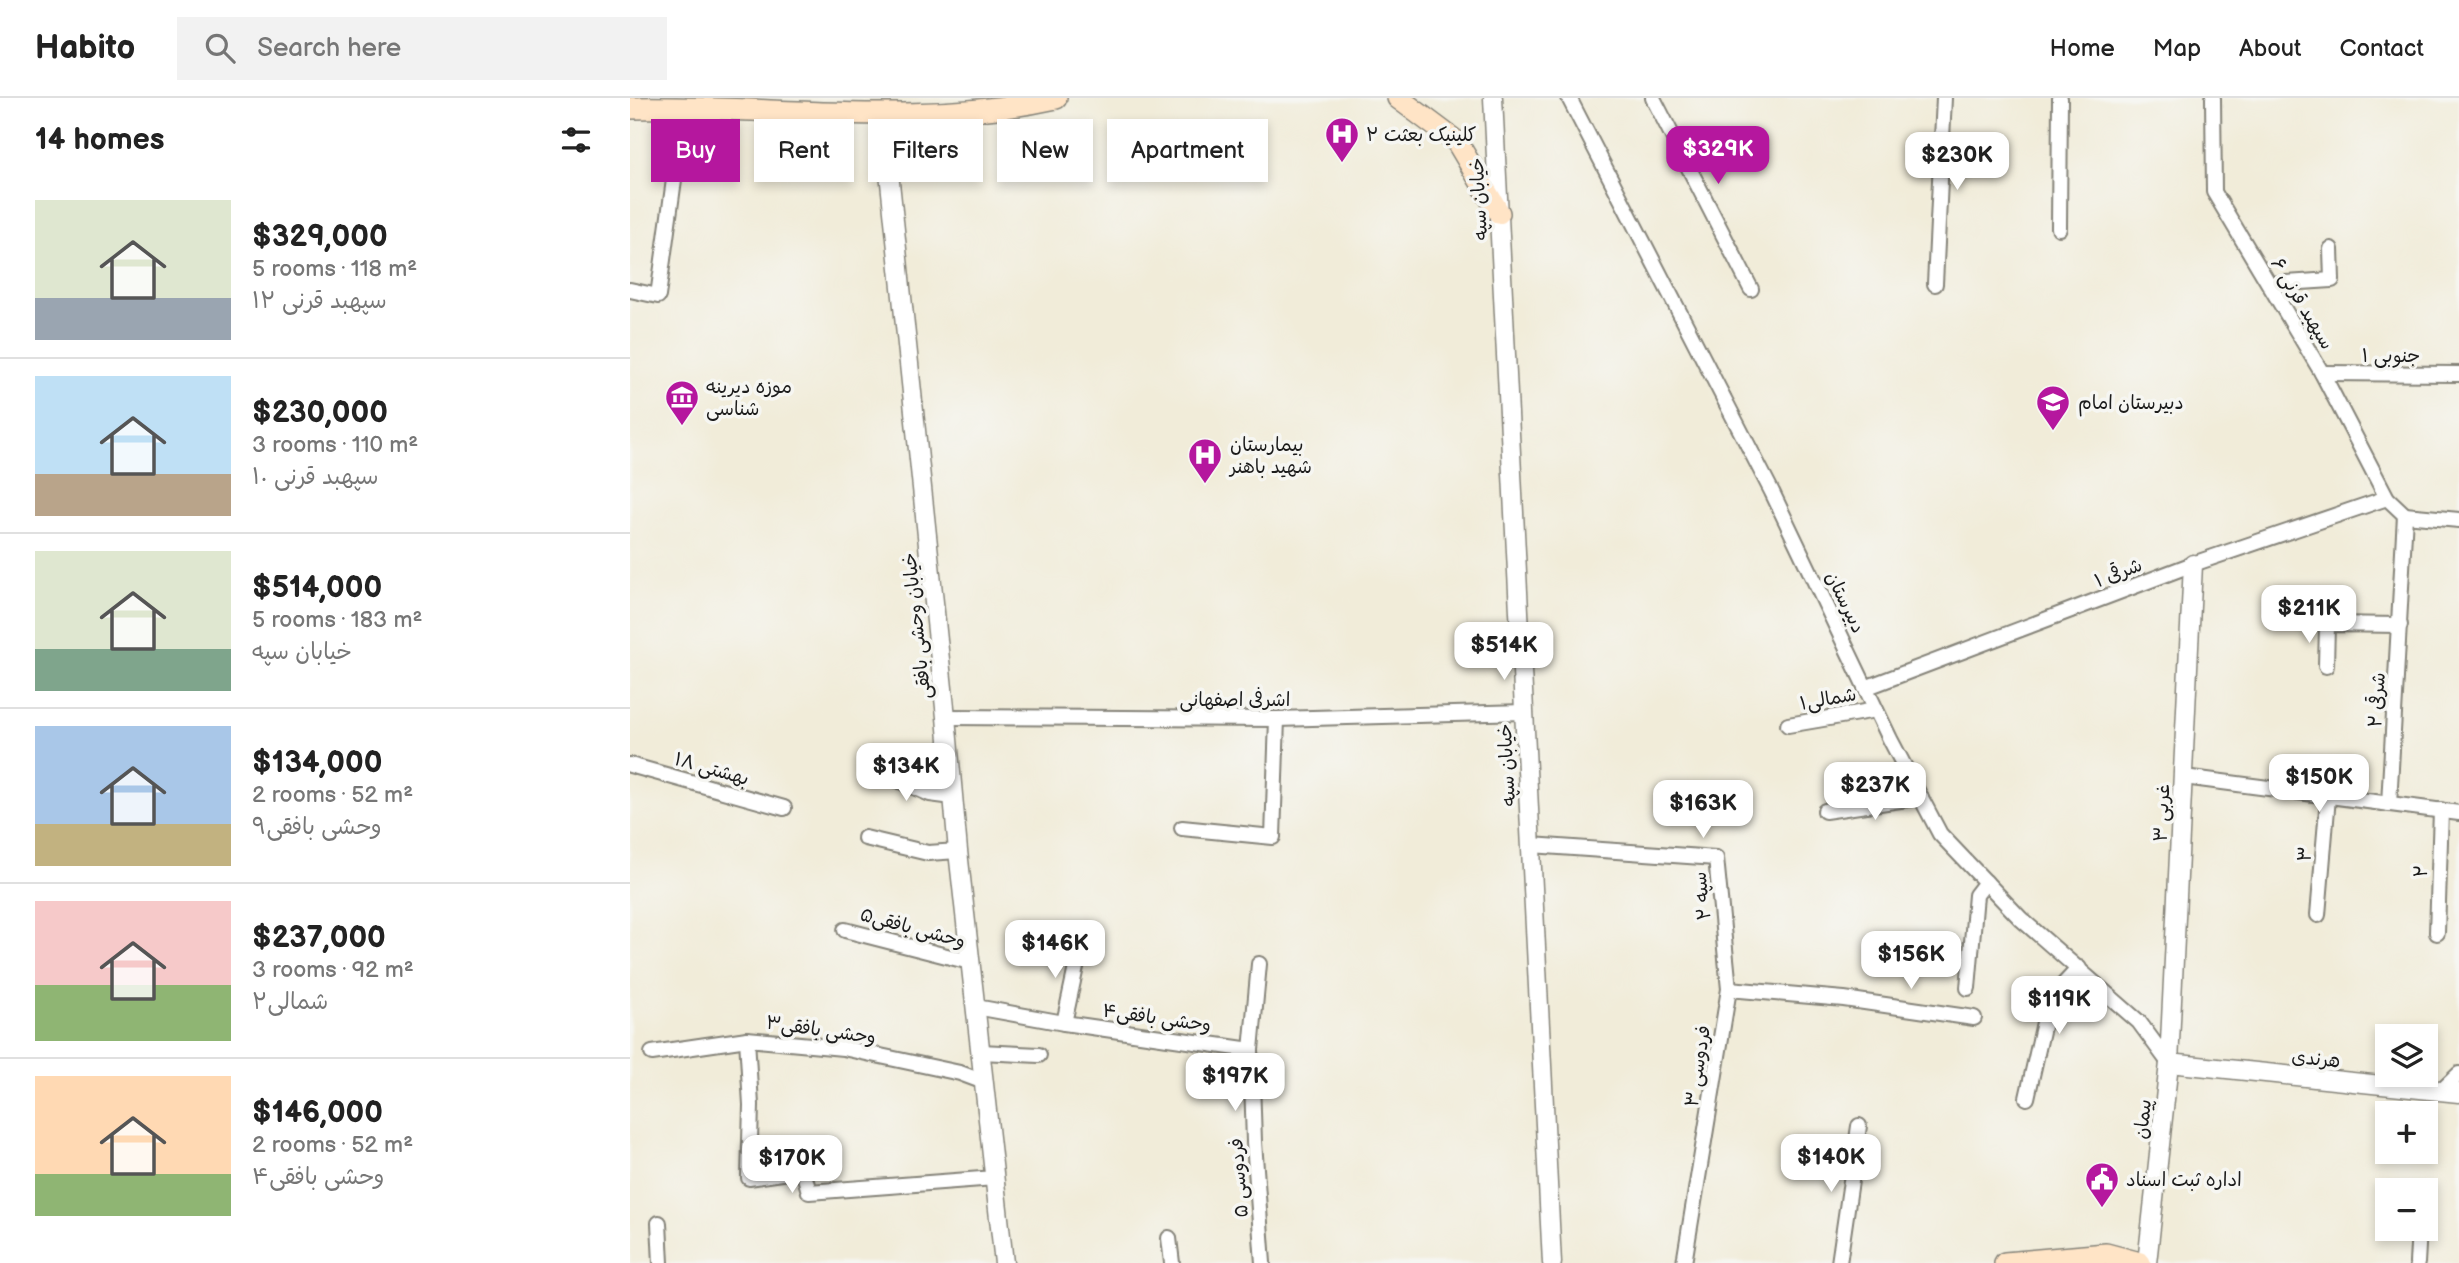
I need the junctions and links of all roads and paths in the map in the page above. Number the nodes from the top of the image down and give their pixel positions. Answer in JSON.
{"nodes":[{"id":1,"x":1056,"y":98,"type":"edge"},
{"id":2,"x":1398,"y":98,"type":"edge"},
{"id":3,"x":1493,"y":98,"type":"edge"},
{"id":4,"x":1569,"y":98,"type":"edge"},
{"id":5,"x":1653,"y":98,"type":"edge"},
{"id":6,"x":1944,"y":98,"type":"edge"},
{"id":7,"x":2060,"y":98,"type":"edge"},
{"id":8,"x":2213,"y":98,"type":"edge"},
{"id":9,"x":684,"y":107,"type":"junction"},
{"id":10,"x":630,"y":108,"type":"edge"},
{"id":11,"x":901,"y":114,"type":"junction"},
{"id":12,"x":1499,"y":214,"type":"junction"},
{"id":13,"x":2059,"y":228,"type":"dead end"},
{"id":14,"x":2331,"y":249,"type":"dead end"},
{"id":15,"x":1935,"y":284,"type":"dead end"},
{"id":16,"x":2271,"y":284,"type":"junction"},
{"id":17,"x":1751,"y":289,"type":"dead end"},
{"id":18,"x":630,"y":290,"type":"edge"},
{"id":19,"x":2322,"y":373,"type":"junction"},
{"id":20,"x":2459,"y":374,"type":"edge"},
{"id":21,"x":2387,"y":498,"type":"junction"},
{"id":22,"x":2405,"y":515,"type":"junction"},
{"id":23,"x":2459,"y":520,"type":"edge"},
{"id":24,"x":2193,"y":564,"type":"junction"},
{"id":25,"x":2400,"y":625,"type":"junction"},
{"id":26,"x":2326,"y":666,"type":"dead end"},
{"id":27,"x":1865,"y":688,"type":"junction"},
{"id":28,"x":1876,"y":710,"type":"junction"},
{"id":29,"x":1524,"y":712,"type":"junction"},
{"id":30,"x":946,"y":718,"type":"junction"},
{"id":31,"x":1277,"y":719,"type":"junction"},
{"id":32,"x":1788,"y":725,"type":"dead end"},
{"id":33,"x":630,"y":765,"type":"edge"},
{"id":34,"x":870,"y":768,"type":"dead end"},
{"id":35,"x":2184,"y":776,"type":"junction"},
{"id":36,"x":953,"y":797,"type":"junction"},
{"id":37,"x":1921,"y":797,"type":"junction"},
{"id":38,"x":2328,"y":797,"type":"junction"},
{"id":39,"x":2389,"y":804,"type":"junction"},
{"id":40,"x":784,"y":808,"type":"dead end"},
{"id":41,"x":2441,"y":810,"type":"junction"},
{"id":42,"x":1825,"y":811,"type":"dead end"},
{"id":43,"x":2459,"y":813,"type":"edge"},
{"id":44,"x":1182,"y":828,"type":"dead end"},
{"id":45,"x":865,"y":838,"type":"dead end"},
{"id":46,"x":1531,"y":845,"type":"junction"},
{"id":47,"x":958,"y":851,"type":"junction"},
{"id":48,"x":1986,"y":882,"type":"junction"},
{"id":49,"x":2318,"y":915,"type":"dead end"},
{"id":50,"x":845,"y":930,"type":"dead end"},
{"id":51,"x":2437,"y":933,"type":"dead end"},
{"id":52,"x":1081,"y":944,"type":"dead end"},
{"id":53,"x":970,"y":962,"type":"junction"},
{"id":54,"x":1259,"y":964,"type":"dead end"},
{"id":55,"x":2079,"y":968,"type":"junction"},
{"id":56,"x":1968,"y":988,"type":"dead end"},
{"id":57,"x":1729,"y":989,"type":"junction"},
{"id":58,"x":976,"y":1007,"type":"junction"},
{"id":59,"x":1974,"y":1018,"type":"dead end"},
{"id":60,"x":1064,"y":1023,"type":"junction"},
{"id":61,"x":747,"y":1039,"type":"junction"},
{"id":62,"x":1251,"y":1050,"type":"junction"},
{"id":63,"x":981,"y":1052,"type":"junction"},
{"id":64,"x":652,"y":1053,"type":"dead end"},
{"id":65,"x":1039,"y":1055,"type":"dead end"},
{"id":66,"x":2169,"y":1063,"type":"junction"},
{"id":67,"x":2459,"y":1074,"type":"edge"},
{"id":68,"x":984,"y":1082,"type":"junction"},
{"id":69,"x":2440,"y":1092,"type":"junction"},
{"id":70,"x":2459,"y":1093,"type":"edge"},
{"id":71,"x":2026,"y":1098,"type":"dead end"},
{"id":72,"x":1859,"y":1126,"type":"dead end"},
{"id":73,"x":995,"y":1178,"type":"junction"},
{"id":74,"x":659,"y":1223,"type":"dead end"},
{"id":75,"x":1169,"y":1238,"type":"dead end"},
{"id":76,"x":2418,"y":1241,"type":"edge"},
{"id":77,"x":661,"y":1263,"type":"edge"},
{"id":78,"x":1004,"y":1263,"type":"edge"},
{"id":79,"x":1172,"y":1263,"type":"edge"},
{"id":80,"x":1263,"y":1263,"type":"edge"},
{"id":81,"x":1552,"y":1263,"type":"edge"},
{"id":82,"x":1684,"y":1263,"type":"edge"},
{"id":83,"x":1839,"y":1263,"type":"edge"},
{"id":84,"x":2005,"y":1263,"type":"edge"},
{"id":85,"x":2140,"y":1263,"type":"edge"},
{"id":86,"x":2147,"y":1263,"type":"edge"},
{"id":87,"x":2417,"y":1263,"type":"edge"}],
"edges":[{"from":1,"to":11,"type":"main road"},
{"from":2,"to":12,"type":"main road"},
{"from":3,"to":12,"type":"street","name":"خیابان سپه"},
{"from":4,"to":27,"type":"street","name":"دبیرستان"},
{"from":5,"to":17,"type":"street"},
{"from":6,"to":15,"type":"street"},
{"from":7,"to":13,"type":"street"},
{"from":8,"to":16,"type":"street","name":"سپهبد قرنی ۶"},
{"from":9,"to":10,"type":"main road"},
{"from":9,"to":11,"type":"main road"},
{"from":9,"to":18,"type":"street"},
{"from":11,"to":30,"type":"street","name":"خیابان وحشی بافقی"},
{"from":12,"to":29,"type":"street","name":"خیابان سپه"},
{"from":14,"to":16,"type":"street"},
{"from":16,"to":19,"type":"street","name":"سپهبد قرنی ۶"},
{"from":19,"to":20,"type":"street","name":"۱ جنوبی"},
{"from":19,"to":21,"type":"street","name":"سپهبد قرنی ۶"},
{"from":21,"to":22,"type":"street","name":"سپهبد قرنی ۶"},
{"from":21,"to":24,"type":"street","name":"شرقی ۱"},
{"from":22,"to":23,"type":"street"},
{"from":22,"to":25,"type":"street","name":"شرقی ۲"},
{"from":24,"to":27,"type":"street","name":"شرقی ۱"},
{"from":24,"to":35,"type":"street","name":"۳ غربی"},
{"from":25,"to":26,"type":"street"},
{"from":25,"to":39,"type":"street","name":"شرقی ۲"},
{"from":27,"to":28,"type":"street","name":"دبیرستان"},
{"from":28,"to":32,"type":"street","name":"شمالی۱"},
{"from":28,"to":37,"type":"street","name":"دبیرستان"},
{"from":29,"to":31,"type":"street","name":"اشرفی اصفهانی"},
{"from":29,"to":46,"type":"street","name":"خیابان سپه"},
{"from":30,"to":31,"type":"street","name":"اشرفی اصفهانی"},
{"from":30,"to":36,"type":"street","name":"خیابان وحشی بافقی"},
{"from":31,"to":44,"type":"street"},
{"from":33,"to":40,"type":"street","name":"بهشتی ۱۸"},
{"from":34,"to":36,"type":"street"},
{"from":35,"to":38,"type":"street"},
{"from":35,"to":66,"type":"street","name":"۳ غربی"},
{"from":36,"to":47,"type":"street","name":"خیابان وحشی بافقی"},
{"from":37,"to":42,"type":"street"},
{"from":37,"to":48,"type":"street","name":"دبیرستان"},
{"from":38,"to":39,"type":"street"},
{"from":38,"to":49,"type":"street","name":"۳"},
{"from":39,"to":41,"type":"street"},
{"from":41,"to":43,"type":"street"},
{"from":41,"to":51,"type":"street","name":"۲"},
{"from":45,"to":47,"type":"street"},
{"from":46,"to":57,"type":"street","name":"سپه ۲"},
{"from":46,"to":81,"type":"street","name":"خیابان سپه"},
{"from":47,"to":53,"type":"street","name":"خیابان وحشی بافقی"},
{"from":48,"to":55,"type":"street","name":"دبیرستان"},
{"from":48,"to":56,"type":"street"},
{"from":50,"to":53,"type":"street","name":"وحشی بافقی۵"},
{"from":52,"to":60,"type":"street"},
{"from":53,"to":58,"type":"street","name":"خیابان وحشی بافقی"},
{"from":54,"to":62,"type":"street","name":"فردوسی ۵"},
{"from":55,"to":66,"type":"street","name":"دبیرستان"},
{"from":55,"to":71,"type":"street"},
{"from":57,"to":59,"type":"street"},
{"from":57,"to":82,"type":"street","name":"فردوسی ۳"},
{"from":58,"to":60,"type":"street","name":"وحشی بافقی۴"},
{"from":58,"to":63,"type":"street","name":"خیابان وحشی بافقی"},
{"from":60,"to":62,"type":"street","name":"وحشی بافقی۴"},
{"from":61,"to":64,"type":"street","name":"وحشی بافقی۳"},
{"from":61,"to":68,"type":"street","name":"وحشی بافقی۳"},
{"from":61,"to":73,"type":"street"},
{"from":62,"to":80,"type":"street","name":"فردوسی ۵"},
{"from":63,"to":65,"type":"street"},
{"from":63,"to":68,"type":"street","name":"خیابان وحشی بافقی"},
{"from":66,"to":69,"type":"street","name":"هرندی"},
{"from":66,"to":86,"type":"street","name":"پیمان"},
{"from":67,"to":69,"type":"street"},
{"from":68,"to":73,"type":"street","name":"خیابان وحشی بافقی"},
{"from":69,"to":70,"type":"street","name":"هرندی"},
{"from":72,"to":83,"type":"street"},
{"from":73,"to":78,"type":"street","name":"خیابان وحشی بافقی"},
{"from":74,"to":77,"type":"street"},
{"from":75,"to":79,"type":"street"},
{"from":76,"to":87,"type":"street"},
{"from":84,"to":85,"type":"main road"}]}
